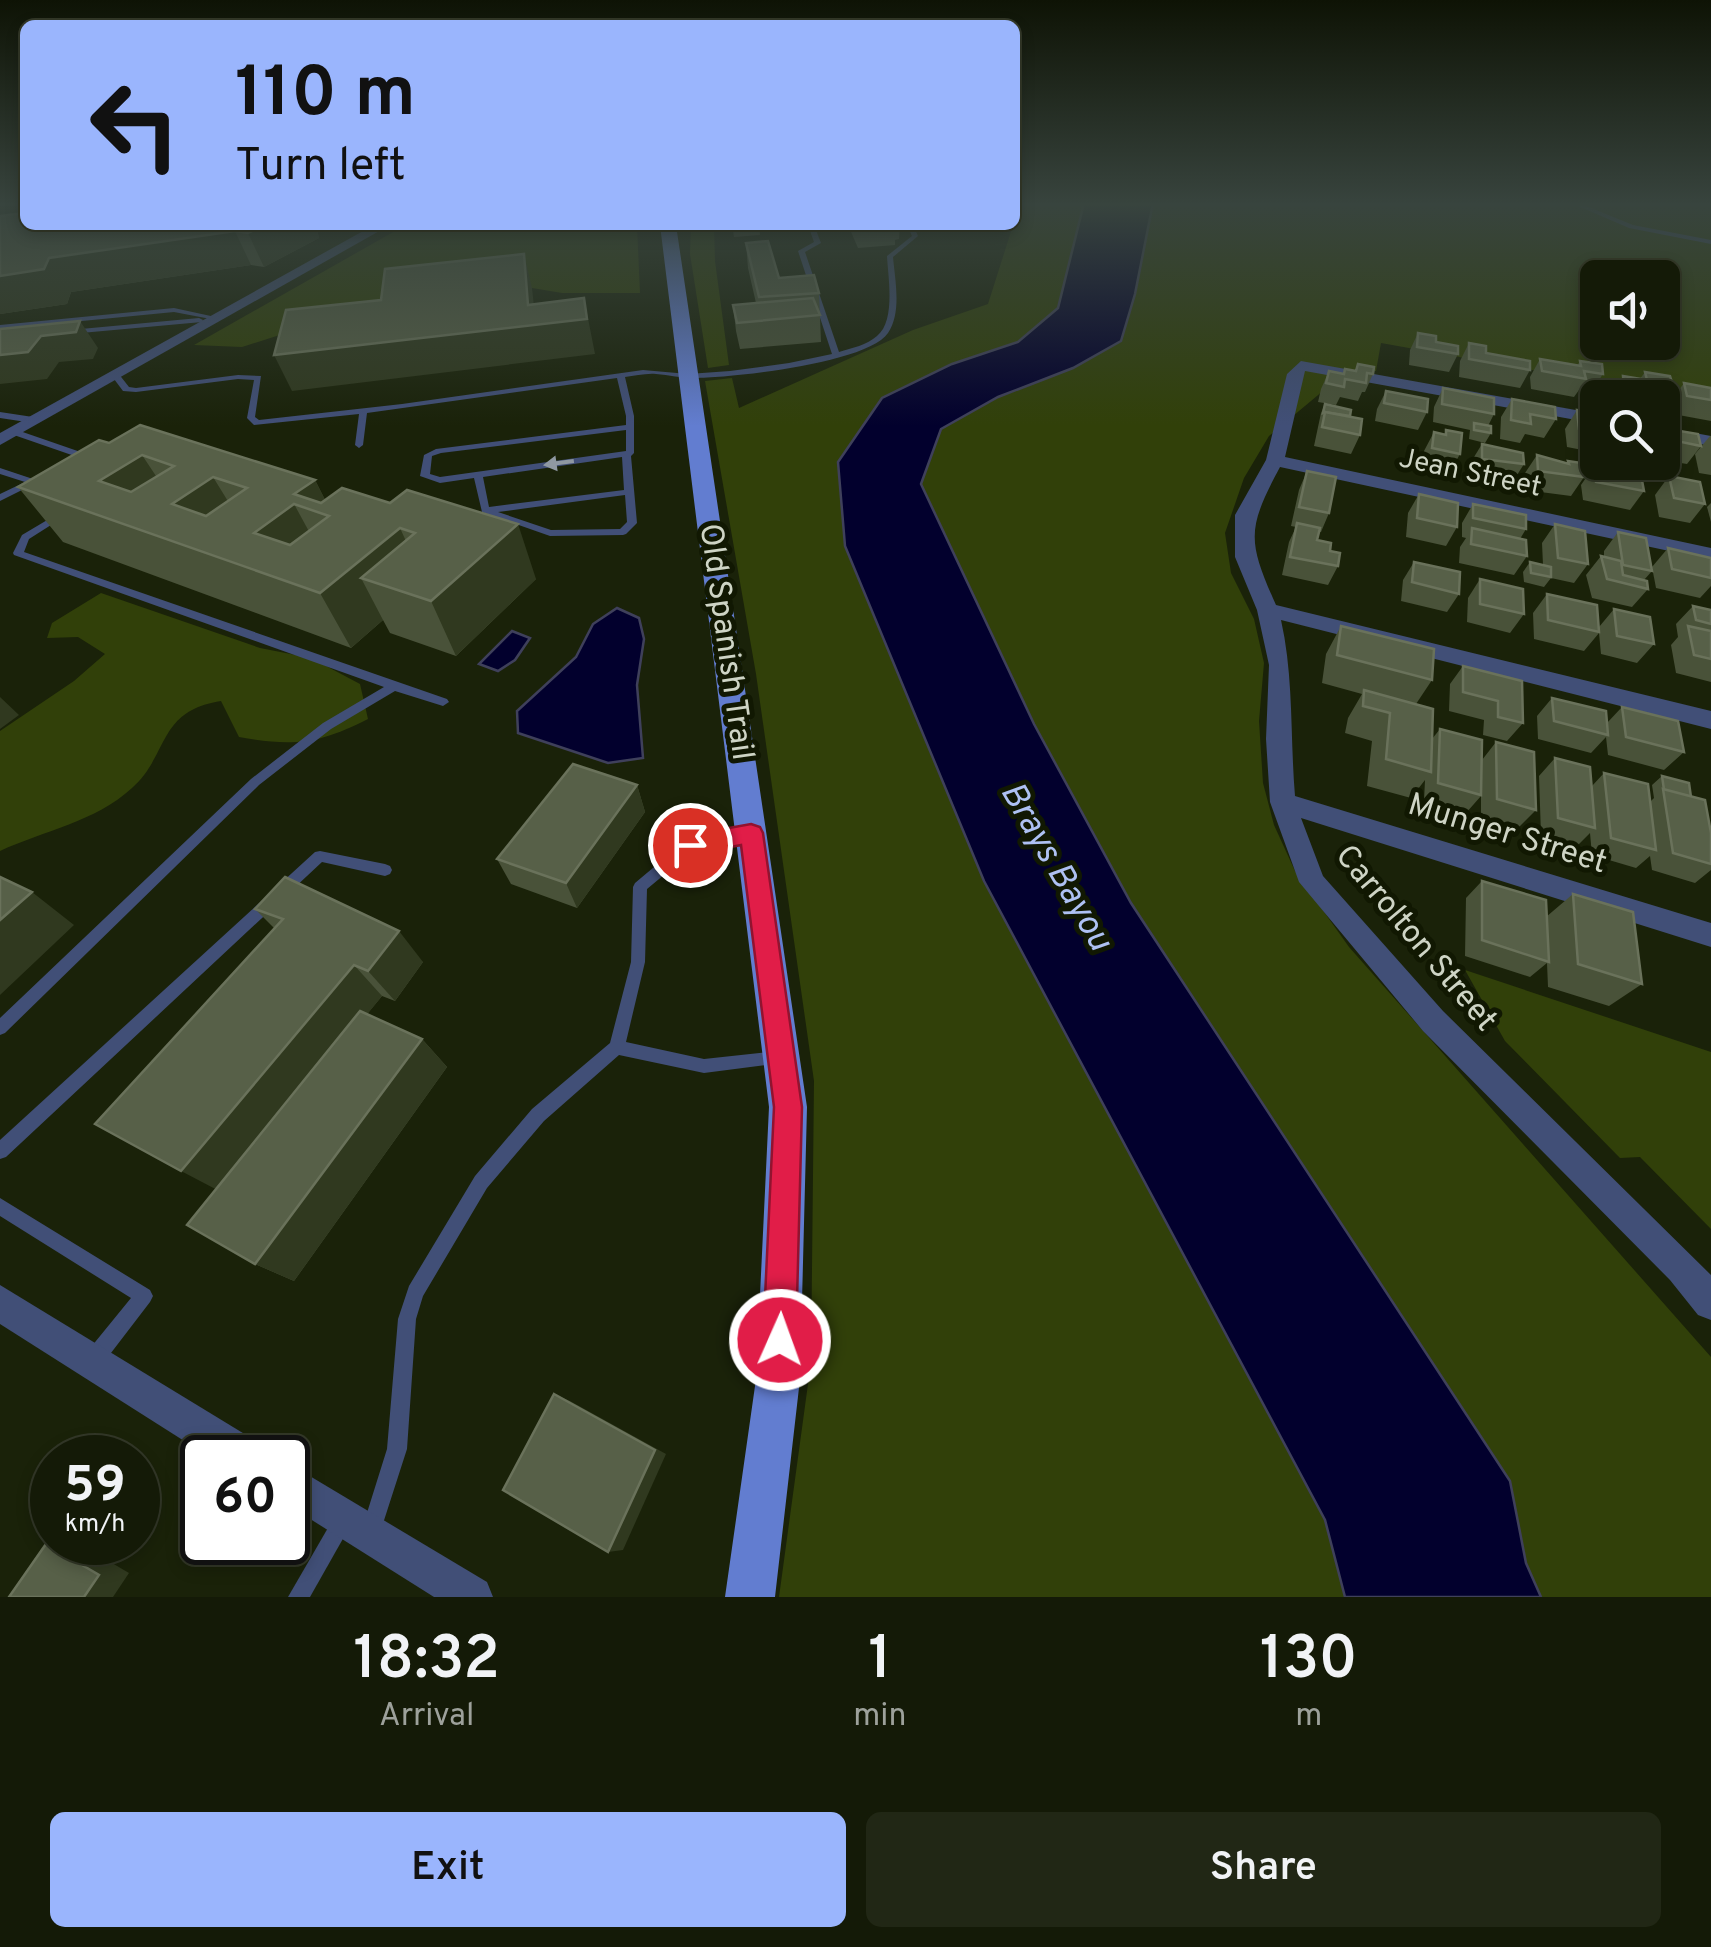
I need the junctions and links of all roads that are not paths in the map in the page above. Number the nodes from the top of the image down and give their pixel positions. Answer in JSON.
{"nodes":[{"id":1,"x":289,"y":278,"type":"edge"},
{"id":2,"x":675,"y":278,"type":"edge"},
{"id":3,"x":810,"y":278,"type":"edge"},
{"id":4,"x":891,"y":278,"type":"edge"},
{"id":5,"x":216,"y":318,"type":"junction"},
{"id":6,"x":0,"y":327,"type":"edge"},
{"id":7,"x":59,"y":333,"type":"edge"},
{"id":8,"x":836,"y":354,"type":"junction"},
{"id":9,"x":115,"y":375,"type":"junction"},
{"id":10,"x":687,"y":376,"type":"junction"},
{"id":11,"x":621,"y":377,"type":"junction"},
{"id":12,"x":363,"y":413,"type":"junction"},
{"id":13,"x":0,"y":415,"type":"edge"},
{"id":14,"x":1580,"y":416,"type":"edge"},
{"id":15,"x":34,"y":420,"type":"junction"},
{"id":16,"x":628,"y":427,"type":"junction"},
{"id":17,"x":1680,"y":435,"type":"edge"},
{"id":18,"x":7,"y":436,"type":"edge"},
{"id":19,"x":1711,"y":441,"type":"edge"},
{"id":20,"x":359,"y":445,"type":"dead end"},
{"id":21,"x":626,"y":454,"type":"junction"},
{"id":22,"x":1275,"y":460,"type":"junction"},
{"id":23,"x":114,"y":466,"type":"edge"},
{"id":24,"x":0,"y":470,"type":"edge"},
{"id":25,"x":478,"y":474,"type":"junction"},
{"id":26,"x":629,"y":492,"type":"junction"},
{"id":27,"x":0,"y":498,"type":"edge"},
{"id":28,"x":70,"y":509,"type":"edge"},
{"id":29,"x":484,"y":510,"type":"junction"},
{"id":30,"x":1711,"y":554,"type":"edge"},
{"id":31,"x":1268,"y":610,"type":"junction"},
{"id":32,"x":394,"y":686,"type":"junction"},
{"id":33,"x":443,"y":702,"type":"dead end"},
{"id":34,"x":1711,"y":720,"type":"edge"},
{"id":35,"x":1283,"y":802,"type":"junction"},
{"id":36,"x":751,"y":833,"type":"junction"},
{"id":37,"x":385,"y":870,"type":"dead end"},
{"id":38,"x":1711,"y":935,"type":"edge"},
{"id":39,"x":0,"y":1028,"type":"edge"},
{"id":40,"x":617,"y":1047,"type":"junction"},
{"id":41,"x":782,"y":1057,"type":"junction"},
{"id":42,"x":0,"y":1152,"type":"edge"},
{"id":43,"x":0,"y":1206,"type":"edge"},
{"id":44,"x":1711,"y":1302,"type":"edge"},
{"id":45,"x":0,"y":1303,"type":"edge"},
{"id":46,"x":92,"y":1361,"type":"junction"},
{"id":47,"x":210,"y":1435,"type":"edge"},
{"id":48,"x":310,"y":1497,"type":"edge"},
{"id":49,"x":358,"y":1526,"type":"junction"},
{"id":50,"x":298,"y":1597,"type":"edge"},
{"id":51,"x":472,"y":1597,"type":"edge"},
{"id":52,"x":750,"y":1597,"type":"edge"}],
"edges":[{"from":1,"to":5,"type":"street"},
{"from":2,"to":10,"type":"main road","name":"Old Spanish Trail"},
{"from":3,"to":8,"type":"lane"},
{"from":4,"to":8,"type":"lane"},
{"from":5,"to":6,"type":"lane"},
{"from":5,"to":7,"type":"lane"},
{"from":5,"to":9,"type":"street"},
{"from":8,"to":10,"type":"lane"},
{"from":9,"to":12,"type":"lane"},
{"from":9,"to":15,"type":"street"},
{"from":10,"to":11,"type":"lane"},
{"from":10,"to":36,"type":"main road","name":"Old Spanish Trail"},
{"from":11,"to":12,"type":"lane"},
{"from":11,"to":16,"type":"lane"},
{"from":12,"to":20,"type":"lane"},
{"from":13,"to":15,"type":"lane"},
{"from":14,"to":22,"type":"street","name":"Carrolton Street"},
{"from":15,"to":18,"type":"street"},
{"from":16,"to":21,"type":"lane"},
{"from":16,"to":25,"type":"lane"},
{"from":17,"to":19,"type":"street"},
{"from":18,"to":23,"type":"lane"},
{"from":21,"to":25,"type":"lane","one_way":true},
{"from":21,"to":26,"type":"lane"},
{"from":22,"to":30,"type":"street","name":"Jean Street"},
{"from":22,"to":31,"type":"street","name":"Carrolton Street"},
{"from":24,"to":27,"type":"lane"},
{"from":25,"to":29,"type":"lane"},
{"from":26,"to":29,"type":"lane"},
{"from":26,"to":29,"type":"lane"},
{"from":28,"to":32,"type":"lane"},
{"from":31,"to":34,"type":"street"},
{"from":31,"to":35,"type":"street","name":"Carrolton Street"},
{"from":32,"to":33,"type":"lane"},
{"from":32,"to":39,"type":"lane"},
{"from":35,"to":38,"type":"street","name":"Munger Street"},
{"from":35,"to":44,"type":"street","name":"Carrolton Street"},
{"from":36,"to":40,"type":"lane"},
{"from":36,"to":41,"type":"main road","name":"Old Spanish Trail"},
{"from":37,"to":42,"type":"lane"},
{"from":40,"to":41,"type":"lane"},
{"from":40,"to":49,"type":"lane"},
{"from":41,"to":52,"type":"main road","name":"Old Spanish Trail"},
{"from":43,"to":46,"type":"lane"},
{"from":45,"to":46,"type":"street"},
{"from":46,"to":47,"type":"street"},
{"from":48,"to":49,"type":"street"},
{"from":49,"to":50,"type":"lane"},
{"from":49,"to":51,"type":"street"}]}
